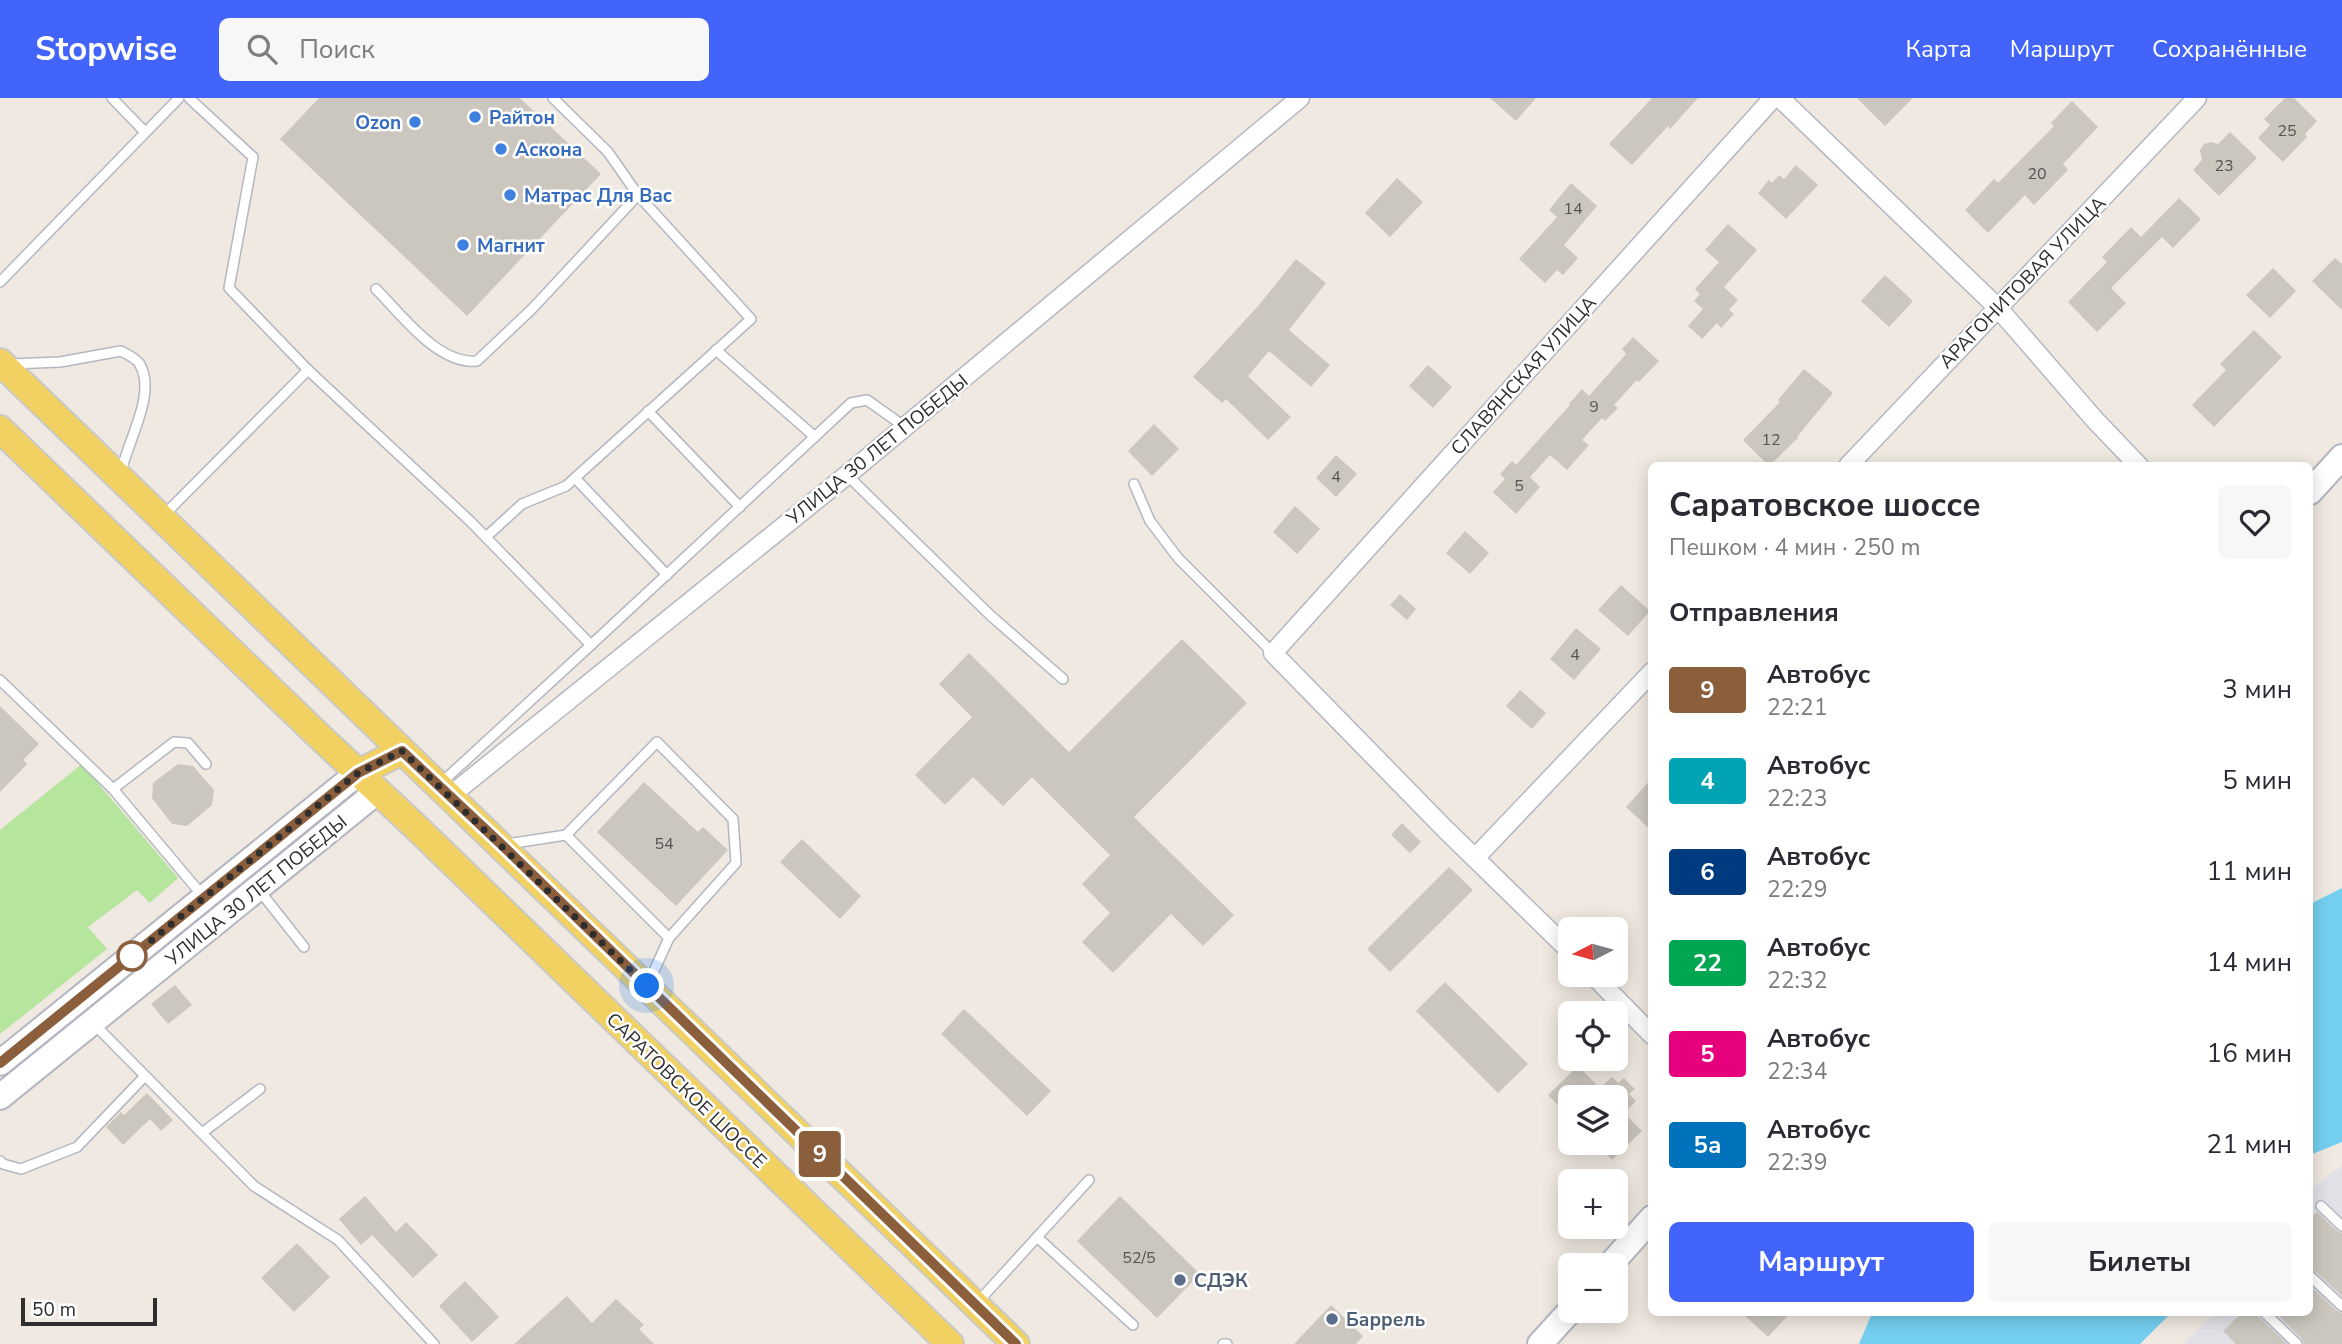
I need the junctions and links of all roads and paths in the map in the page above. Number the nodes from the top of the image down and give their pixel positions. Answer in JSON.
{"nodes":[{"id":1,"x":112,"y":98,"type":"edge"},
{"id":2,"x":179,"y":98,"type":"edge"},
{"id":3,"x":190,"y":98,"type":"edge"},
{"id":4,"x":553,"y":98,"type":"edge"},
{"id":5,"x":1300,"y":98,"type":"edge"},
{"id":6,"x":1773,"y":98,"type":"edge"},
{"id":7,"x":1780,"y":98,"type":"edge"},
{"id":8,"x":2197,"y":98,"type":"edge"},
{"id":9,"x":145,"y":132,"type":"junction"},
{"id":10,"x":638,"y":195,"type":"junction"},
{"id":11,"x":0,"y":282,"type":"edge"},
{"id":12,"x":376,"y":289,"type":"dead end"},
{"id":13,"x":1997,"y":308,"type":"junction"},
{"id":14,"x":716,"y":350,"type":"junction"},
{"id":15,"x":2,"y":363,"type":"edge"},
{"id":16,"x":308,"y":370,"type":"junction"},
{"id":17,"x":648,"y":411,"type":"junction"},
{"id":18,"x":905,"y":426,"type":"junction"},
{"id":19,"x":0,"y":429,"type":"edge"},
{"id":20,"x":815,"y":437,"type":"junction"},
{"id":21,"x":2342,"y":457,"type":"edge"},
{"id":22,"x":1852,"y":462,"type":"edge"},
{"id":23,"x":2135,"y":462,"type":"edge"},
{"id":24,"x":847,"y":475,"type":"junction"},
{"id":25,"x":121,"y":478,"type":"junction"},
{"id":26,"x":575,"y":478,"type":"junction"},
{"id":27,"x":1135,"y":484,"type":"dead end"},
{"id":28,"x":2313,"y":489,"type":"edge"},
{"id":29,"x":740,"y":507,"type":"junction"},
{"id":30,"x":161,"y":518,"type":"junction"},
{"id":31,"x":486,"y":537,"type":"junction"},
{"id":32,"x":667,"y":575,"type":"junction"},
{"id":33,"x":592,"y":645,"type":"junction"},
{"id":34,"x":1273,"y":653,"type":"junction"},
{"id":35,"x":1648,"y":676,"type":"edge"},
{"id":36,"x":1063,"y":679,"type":"dead end"},
{"id":37,"x":0,"y":680,"type":"edge"},
{"id":38,"x":402,"y":751,"type":"junction"},
{"id":39,"x":206,"y":764,"type":"dead end"},
{"id":40,"x":358,"y":773,"type":"junction"},
{"id":41,"x":113,"y":789,"type":"junction"},
{"id":42,"x":444,"y":790,"type":"junction"},
{"id":43,"x":378,"y":791,"type":"junction"},
{"id":44,"x":566,"y":835,"type":"junction"},
{"id":45,"x":502,"y":845,"type":"junction"},
{"id":46,"x":1475,"y":858,"type":"junction"},
{"id":47,"x":257,"y":888,"type":"junction"},
{"id":48,"x":204,"y":898,"type":"junction"},
{"id":49,"x":669,"y":938,"type":"junction"},
{"id":50,"x":1558,"y":939,"type":"edge"},
{"id":51,"x":304,"y":947,"type":"dead end"},
{"id":52,"x":647,"y":986,"type":"junction"},
{"id":53,"x":1605,"y":987,"type":"edge"},
{"id":54,"x":92,"y":1022,"type":"junction"},
{"id":55,"x":1648,"y":1031,"type":"edge"},
{"id":56,"x":1,"y":1061,"type":"edge"},
{"id":57,"x":145,"y":1076,"type":"junction"},
{"id":58,"x":260,"y":1089,"type":"dead end"},
{"id":59,"x":0,"y":1097,"type":"edge"},
{"id":60,"x":202,"y":1133,"type":"junction"},
{"id":61,"x":0,"y":1161,"type":"edge"},
{"id":62,"x":1089,"y":1180,"type":"dead end"},
{"id":63,"x":2321,"y":1206,"type":"dead end"},
{"id":64,"x":1648,"y":1222,"type":"edge"},
{"id":65,"x":2342,"y":1226,"type":"edge"},
{"id":66,"x":1037,"y":1237,"type":"junction"},
{"id":67,"x":1621,"y":1253,"type":"edge"},
{"id":68,"x":2313,"y":1279,"type":"edge"},
{"id":69,"x":975,"y":1305,"type":"junction"},
{"id":70,"x":2342,"y":1306,"type":"edge"},
{"id":71,"x":2268,"y":1316,"type":"edge"},
{"id":72,"x":1559,"y":1323,"type":"edge"},
{"id":73,"x":1133,"y":1325,"type":"dead end"},
{"id":74,"x":434,"y":1344,"type":"edge"},
{"id":75,"x":950,"y":1344,"type":"edge"},
{"id":76,"x":1016,"y":1344,"type":"edge"},
{"id":77,"x":1540,"y":1344,"type":"edge"},
{"id":78,"x":2297,"y":1344,"type":"edge"}],
"edges":[{"from":1,"to":9,"type":"lane"},
{"from":2,"to":9,"type":"lane"},
{"from":3,"to":16,"type":"lane"},
{"from":4,"to":10,"type":"lane"},
{"from":5,"to":18,"type":"street","name":"УЛИЦА 30 ЛЕТ ПОБЕДЫ"},
{"from":6,"to":34,"type":"street","name":"СЛАВЯНСКАЯ УЛИЦА"},
{"from":7,"to":13,"type":"street"},
{"from":8,"to":13,"type":"street","name":"АРАГОНИТОВАЯ УЛИЦА"},
{"from":9,"to":11,"type":"lane"},
{"from":10,"to":12,"type":"lane"},
{"from":10,"to":14,"type":"lane"},
{"from":13,"to":22,"type":"street","name":"АРАГОНИТОВАЯ УЛИЦА"},
{"from":13,"to":23,"type":"street"},
{"from":14,"to":17,"type":"lane"},
{"from":14,"to":20,"type":"lane"},
{"from":15,"to":25,"type":"main road"},
{"from":15,"to":25,"type":"lane"},
{"from":16,"to":30,"type":"lane"},
{"from":16,"to":31,"type":"lane"},
{"from":17,"to":26,"type":"lane"},
{"from":17,"to":29,"type":"lane"},
{"from":18,"to":20,"type":"lane"},
{"from":18,"to":24,"type":"street","name":"УЛИЦА 30 ЛЕТ ПОБЕДЫ"},
{"from":19,"to":40,"type":"main road","name":"САРАТОВСКОЕ ШОССЕ"},
{"from":20,"to":29,"type":"lane"},
{"from":21,"to":28,"type":"main road"},
{"from":24,"to":36,"type":"lane"},
{"from":24,"to":42,"type":"street","name":"УЛИЦА 30 ЛЕТ ПОБЕДЫ"},
{"from":25,"to":30,"type":"main road"},
{"from":26,"to":31,"type":"lane"},
{"from":26,"to":32,"type":"lane"},
{"from":27,"to":34,"type":"lane"},
{"from":29,"to":32,"type":"lane"},
{"from":30,"to":38,"type":"main road"},
{"from":31,"to":33,"type":"lane"},
{"from":32,"to":33,"type":"lane"},
{"from":33,"to":42,"type":"lane"},
{"from":34,"to":46,"type":"street"},
{"from":35,"to":46,"type":"street"},
{"from":37,"to":41,"type":"lane"},
{"from":38,"to":40,"type":"main road"},
{"from":38,"to":42,"type":"main road"},
{"from":38,"to":43,"type":"main road","name":"УЛИЦА 30 ЛЕТ ПОБЕДЫ"},
{"from":39,"to":41,"type":"lane"},
{"from":40,"to":43,"type":"main road","name":"САРАТОВСКОЕ ШОССЕ"},
{"from":40,"to":48,"type":"main road"},
{"from":41,"to":48,"type":"lane"},
{"from":42,"to":45,"type":"main road"},
{"from":43,"to":47,"type":"main road","name":"УЛИЦА 30 ЛЕТ ПОБЕДЫ"},
{"from":43,"to":75,"type":"main road","name":"САРАТОВСКОЕ ШОССЕ"},
{"from":44,"to":45,"type":"lane"},
{"from":44,"to":49,"type":"lane"},
{"from":44,"to":49,"type":"lane"},
{"from":45,"to":52,"type":"main road"},
{"from":46,"to":50,"type":"street"},
{"from":47,"to":51,"type":"lane"},
{"from":47,"to":54,"type":"main road","name":"УЛИЦА 30 ЛЕТ ПОБЕДЫ"},
{"from":48,"to":56,"type":"main road"},
{"from":49,"to":52,"type":"lane"},
{"from":52,"to":69,"type":"main road"},
{"from":53,"to":55,"type":"street"},
{"from":54,"to":57,"type":"lane"},
{"from":54,"to":59,"type":"main road","name":"УЛИЦА 30 ЛЕТ ПОБЕДЫ"},
{"from":57,"to":60,"type":"lane"},
{"from":57,"to":61,"type":"lane"},
{"from":58,"to":60,"type":"lane"},
{"from":60,"to":74,"type":"lane"},
{"from":62,"to":66,"type":"lane"},
{"from":63,"to":65,"type":"lane"},
{"from":64,"to":67,"type":"main road"},
{"from":66,"to":69,"type":"lane"},
{"from":66,"to":73,"type":"lane"},
{"from":68,"to":70,"type":"lane"},
{"from":69,"to":76,"type":"main road"},
{"from":71,"to":78,"type":"lane"},
{"from":72,"to":77,"type":"main road"}]}
